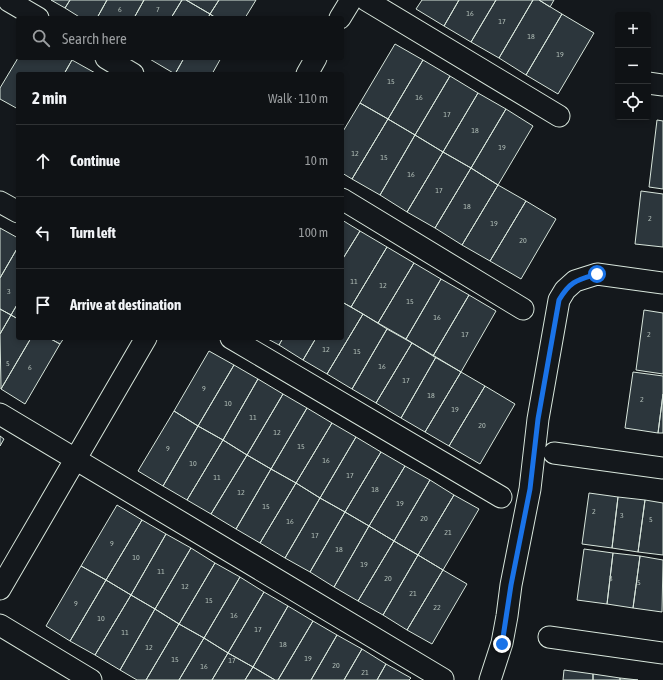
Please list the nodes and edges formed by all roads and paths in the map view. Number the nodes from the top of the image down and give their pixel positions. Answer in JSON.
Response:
{"nodes":[{"id":1,"x":351,"y":0,"type":"edge"},
{"id":2,"x":366,"y":0,"type":"edge"},
{"id":3,"x":9,"y":1,"type":"dead end"},
{"id":4,"x":35,"y":16,"type":"edge"},
{"id":5,"x":341,"y":16,"type":"edge"},
{"id":6,"x":109,"y":60,"type":"edge"},
{"id":7,"x":315,"y":60,"type":"edge"},
{"id":8,"x":130,"y":72,"type":"edge"},
{"id":9,"x":308,"y":72,"type":"edge"},
{"id":10,"x":651,"y":83,"type":"edge"},
{"id":11,"x":663,"y":85,"type":"edge"},
{"id":12,"x":559,"y":116,"type":"dead end"},
{"id":13,"x":344,"y":200,"type":"edge"},
{"id":14,"x":0,"y":202,"type":"edge"},
{"id":15,"x":16,"y":211,"type":"edge"},
{"id":16,"x":663,"y":283,"type":"edge"},
{"id":17,"x":523,"y":309,"type":"dead end"},
{"id":18,"x":145,"y":340,"type":"edge"},
{"id":19,"x":234,"y":340,"type":"edge"},
{"id":20,"x":0,"y":414,"type":"edge"},
{"id":21,"x":554,"y":453,"type":"dead end"},
{"id":22,"x":75,"y":459,"type":"junction"},
{"id":23,"x":663,"y":468,"type":"edge"},
{"id":24,"x":501,"y":497,"type":"dead end"},
{"id":25,"x":0,"y":589,"type":"edge"},
{"id":26,"x":0,"y":625,"type":"edge"},
{"id":27,"x":550,"y":637,"type":"dead end"},
{"id":28,"x":663,"y":653,"type":"edge"},
{"id":29,"x":443,"y":679,"type":"edge"},
{"id":30,"x":91,"y":680,"type":"edge"},
{"id":31,"x":490,"y":680,"type":"edge"}],
"edges":[{"from":1,"to":5,"type":"street"},
{"from":2,"to":12,"type":"street"},
{"from":3,"to":4,"type":"street"},
{"from":6,"to":8,"type":"street"},
{"from":7,"to":9,"type":"street"},
{"from":10,"to":11,"type":"street"},
{"from":13,"to":17,"type":"street"},
{"from":14,"to":15,"type":"street"},
{"from":16,"to":31,"type":"street"},
{"from":18,"to":22,"type":"street"},
{"from":19,"to":24,"type":"street"},
{"from":20,"to":22,"type":"street"},
{"from":21,"to":23,"type":"street"},
{"from":22,"to":25,"type":"street"},
{"from":22,"to":29,"type":"street"},
{"from":26,"to":30,"type":"street"},
{"from":27,"to":28,"type":"street"}]}
